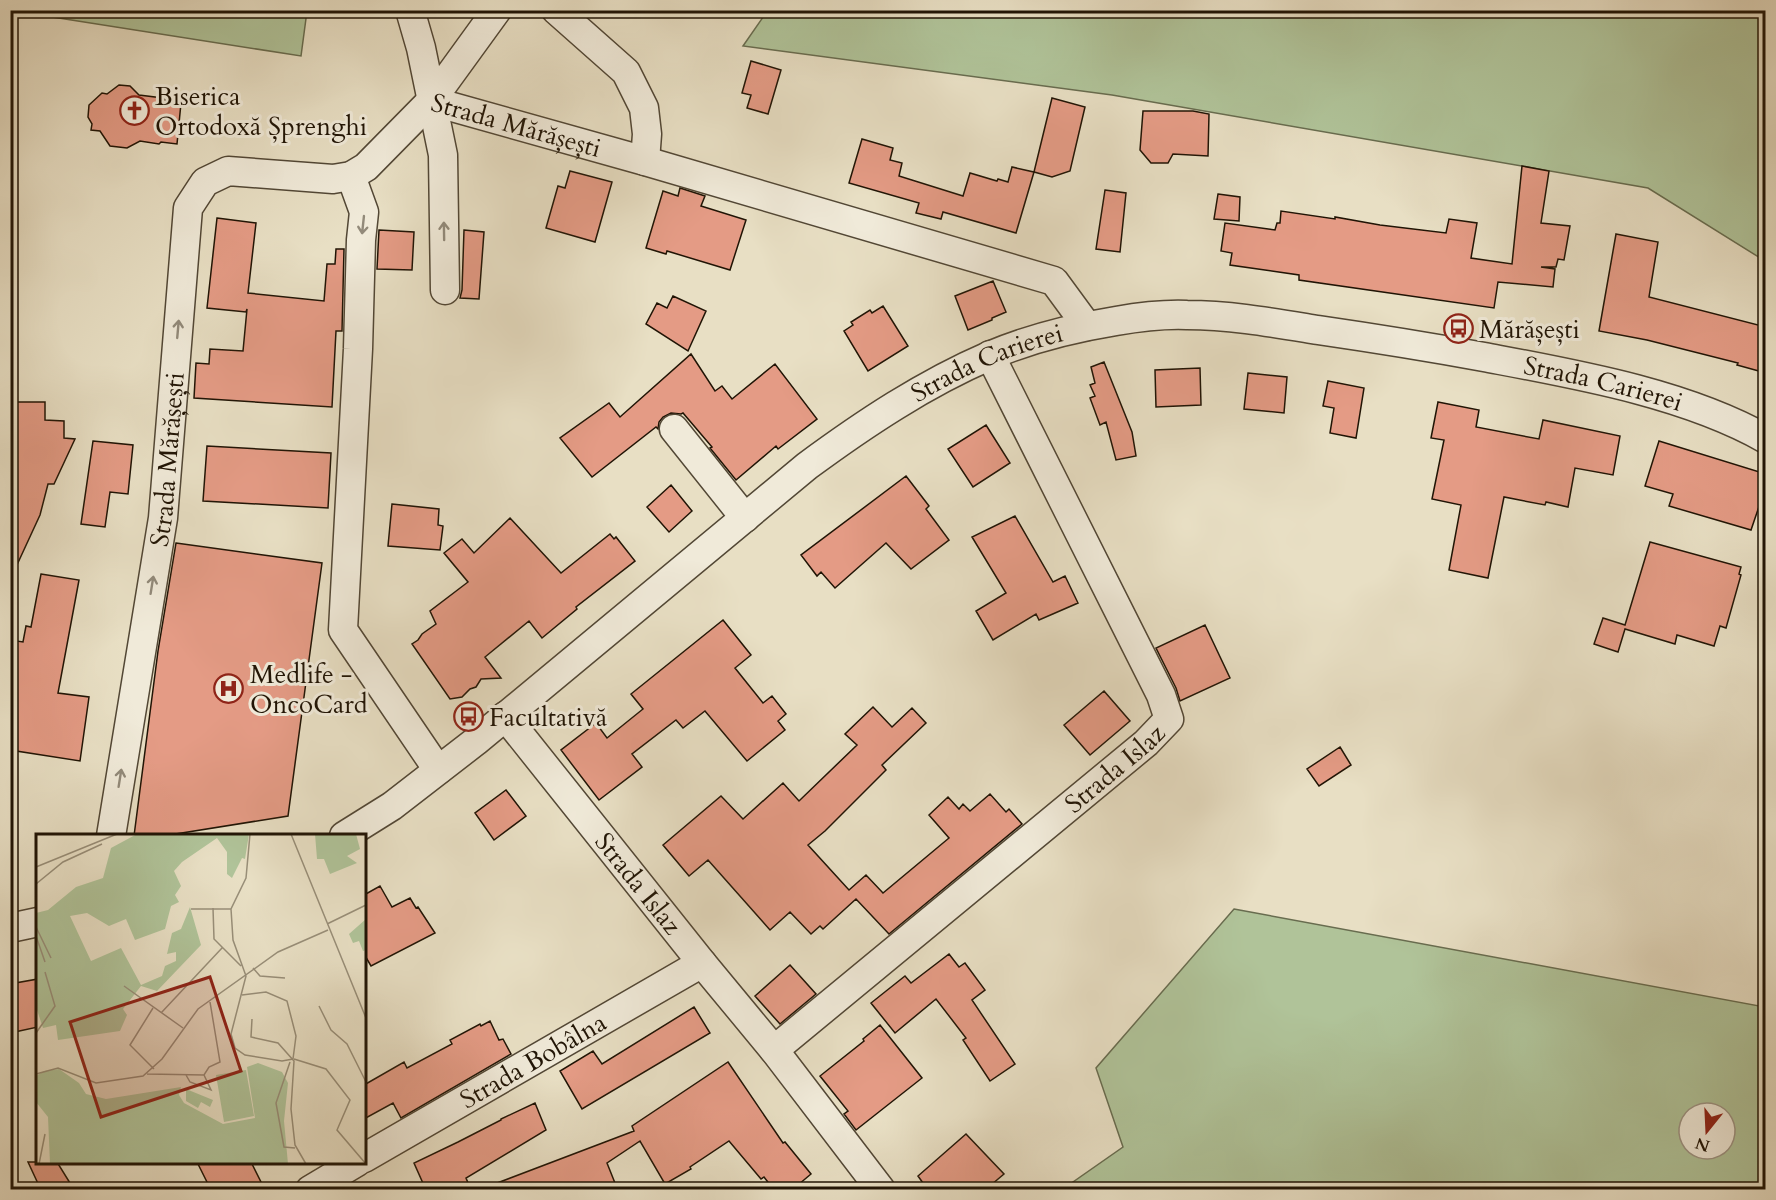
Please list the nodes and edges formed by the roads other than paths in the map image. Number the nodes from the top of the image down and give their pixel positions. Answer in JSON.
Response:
{"nodes":[{"id":1,"x":410,"y":10,"type":"edge"},
{"id":2,"x":497,"y":10,"type":"edge"},
{"id":3,"x":556,"y":10,"type":"edge"},
{"id":4,"x":431,"y":101,"type":"junction"},
{"id":5,"x":645,"y":161,"type":"junction"},
{"id":6,"x":351,"y":176,"type":"junction"},
{"id":7,"x":445,"y":290,"type":"dead end"},
{"id":8,"x":1087,"y":326,"type":"junction"},
{"id":9,"x":990,"y":356,"type":"junction"},
{"id":10,"x":674,"y":429,"type":"dead end"},
{"id":11,"x":1766,"y":439,"type":"edge"},
{"id":12,"x":745,"y":518,"type":"junction"},
{"id":13,"x":505,"y":716,"type":"junction"},
{"id":14,"x":438,"y":770,"type":"junction"},
{"id":15,"x":111,"y":834,"type":"edge"},
{"id":16,"x":347,"y":834,"type":"edge"},
{"id":17,"x":36,"y":922,"type":"edge"},
{"id":18,"x":10,"y":928,"type":"edge"},
{"id":19,"x":702,"y":963,"type":"junction"},
{"id":20,"x":774,"y":1050,"type":"junction"},
{"id":21,"x":366,"y":1157,"type":"edge"},
{"id":22,"x":354,"y":1164,"type":"edge"},
{"id":23,"x":310,"y":1190,"type":"edge"},
{"id":24,"x":881,"y":1190,"type":"edge"}],
"edges":[{"from":1,"to":4,"type":"street"},
{"from":2,"to":4,"type":"street"},
{"from":3,"to":5,"type":"street"},
{"from":4,"to":5,"type":"street","name":"Strada Mărășești"},
{"from":4,"to":6,"type":"street","name":"Strada Mărășești"},
{"from":7,"to":4,"type":"street","one_way":true},
{"from":5,"to":8,"type":"street","name":"Strada Mărășești"},
{"from":6,"to":14,"type":"street","one_way":true},
{"from":15,"to":6,"type":"street","name":"Strada Mărășești","one_way":true},
{"from":8,"to":9,"type":"street","name":"Strada Carierei"},
{"from":8,"to":11,"type":"street","name":"Strada Carierei"},
{"from":9,"to":12,"type":"street","name":"Strada Carierei"},
{"from":9,"to":20,"type":"street","name":"Strada Islaz"},
{"from":10,"to":12,"type":"street"},
{"from":12,"to":13,"type":"street","name":"Strada Carierei"},
{"from":13,"to":14,"type":"street","name":"Strada Carierei"},
{"from":13,"to":19,"type":"street","name":"Strada Islaz"},
{"from":14,"to":16,"type":"street","name":"Strada Carierei"},
{"from":17,"to":18,"type":"street"},
{"from":19,"to":20,"type":"street","name":"Strada Islaz"},
{"from":19,"to":21,"type":"street","name":"Strada Bobâlna"},
{"from":20,"to":24,"type":"street","name":"Strada Islaz"},
{"from":22,"to":23,"type":"street"}]}
